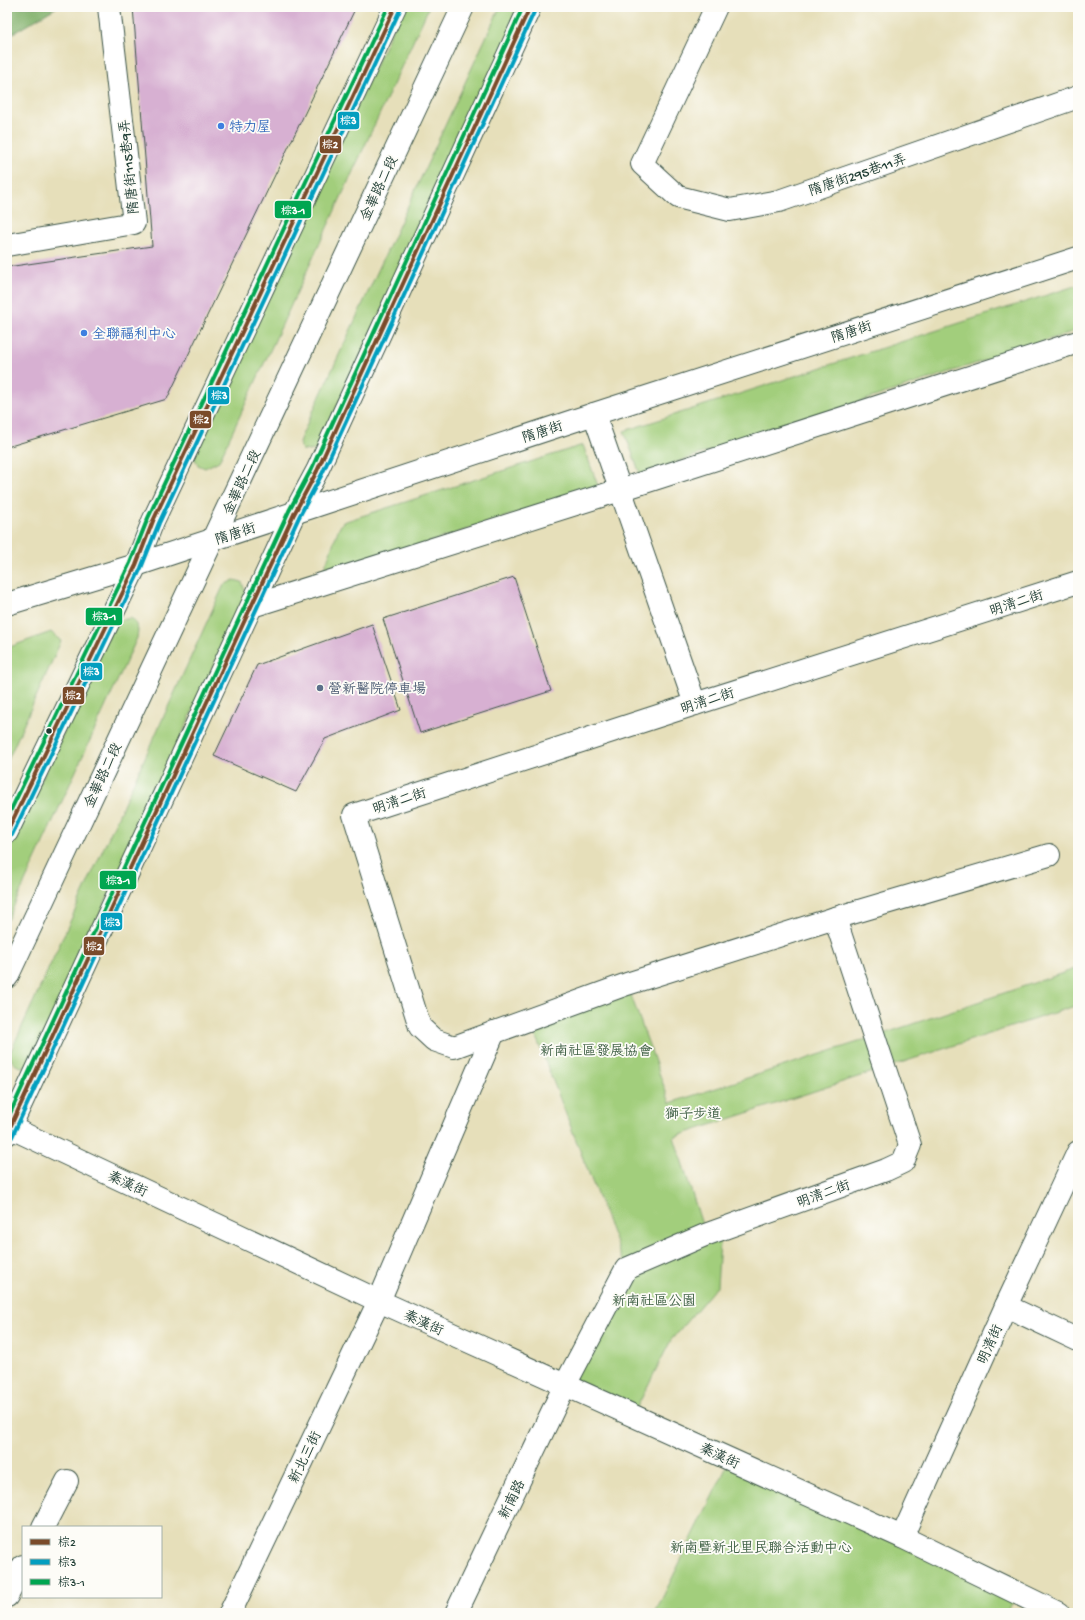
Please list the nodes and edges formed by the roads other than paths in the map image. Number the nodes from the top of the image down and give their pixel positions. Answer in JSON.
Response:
{"nodes":[{"id":1,"x":109,"y":7,"type":"edge"},
{"id":2,"x":395,"y":7,"type":"edge"},
{"id":3,"x":463,"y":7,"type":"edge"},
{"id":4,"x":530,"y":7,"type":"edge"},
{"id":5,"x":716,"y":7,"type":"edge"},
{"id":6,"x":1078,"y":98,"type":"edge"},
{"id":7,"x":7,"y":245,"type":"edge"},
{"id":8,"x":1078,"y":258,"type":"edge"},
{"id":9,"x":1078,"y":342,"type":"edge"},
{"id":10,"x":594,"y":414,"type":"junction"},
{"id":11,"x":620,"y":490,"type":"junction"},
{"id":12,"x":294,"y":514,"type":"junction"},
{"id":13,"x":213,"y":540,"type":"junction"},
{"id":14,"x":136,"y":565,"type":"junction"},
{"id":15,"x":1078,"y":582,"type":"edge"},
{"id":16,"x":7,"y":604,"type":"edge"},
{"id":17,"x":252,"y":606,"type":"junction"},
{"id":18,"x":695,"y":704,"type":"junction"},
{"id":19,"x":7,"y":832,"type":"edge"},
{"id":20,"x":1049,"y":855,"type":"dead end"},
{"id":21,"x":835,"y":918,"type":"junction"},
{"id":22,"x":7,"y":978,"type":"edge"},
{"id":23,"x":494,"y":1032,"type":"junction"},
{"id":24,"x":8,"y":1129,"type":"edge"},
{"id":25,"x":1078,"y":1152,"type":"edge"},
{"id":26,"x":378,"y":1301,"type":"junction"},
{"id":27,"x":1006,"y":1306,"type":"junction"},
{"id":28,"x":1078,"y":1340,"type":"edge"},
{"id":29,"x":566,"y":1385,"type":"junction"},
{"id":30,"x":67,"y":1481,"type":"dead end"},
{"id":31,"x":44,"y":1526,"type":"edge"},
{"id":32,"x":902,"y":1537,"type":"junction"},
{"id":33,"x":22,"y":1568,"type":"edge"},
{"id":34,"x":7,"y":1596,"type":"edge"},
{"id":35,"x":230,"y":1613,"type":"edge"},
{"id":36,"x":456,"y":1613,"type":"edge"},
{"id":37,"x":1058,"y":1613,"type":"edge"}],
"edges":[{"from":1,"to":7,"type":"street","name":"隋唐街115巷9弄"},
{"from":2,"to":14,"type":"street"},
{"from":3,"to":13,"type":"street","name":"金華路二段"},
{"from":4,"to":12,"type":"street"},
{"from":5,"to":6,"type":"street","name":"隋唐街295巷11弄"},
{"from":8,"to":10,"type":"street","name":"隋唐街"},
{"from":9,"to":11,"type":"street"},
{"from":10,"to":11,"type":"street"},
{"from":10,"to":12,"type":"street","name":"隋唐街"},
{"from":11,"to":17,"type":"street"},
{"from":11,"to":18,"type":"street"},
{"from":12,"to":13,"type":"street","name":"隋唐街"},
{"from":12,"to":17,"type":"street"},
{"from":13,"to":14,"type":"street","name":"隋唐街"},
{"from":13,"to":22,"type":"street","name":"金華路二段"},
{"from":14,"to":16,"type":"street","name":"隋唐街"},
{"from":14,"to":19,"type":"street"},
{"from":15,"to":18,"type":"street","name":"明清二街"},
{"from":17,"to":24,"type":"street"},
{"from":18,"to":23,"type":"street","name":"明清二街"},
{"from":20,"to":21,"type":"street","name":"明清二街"},
{"from":21,"to":23,"type":"street","name":"明清二街"},
{"from":21,"to":29,"type":"street","name":"明清二街"},
{"from":23,"to":26,"type":"street"},
{"from":24,"to":26,"type":"street","name":"秦漢街"},
{"from":25,"to":27,"type":"street","name":"明清街"},
{"from":26,"to":29,"type":"street","name":"秦漢街"},
{"from":26,"to":35,"type":"street","name":"新北三街"},
{"from":27,"to":28,"type":"street"},
{"from":27,"to":32,"type":"street","name":"明清街"},
{"from":29,"to":32,"type":"street","name":"秦漢街"},
{"from":29,"to":36,"type":"street","name":"新南路"},
{"from":30,"to":31,"type":"street"},
{"from":32,"to":37,"type":"street","name":"秦漢街"},
{"from":33,"to":34,"type":"street"}]}
